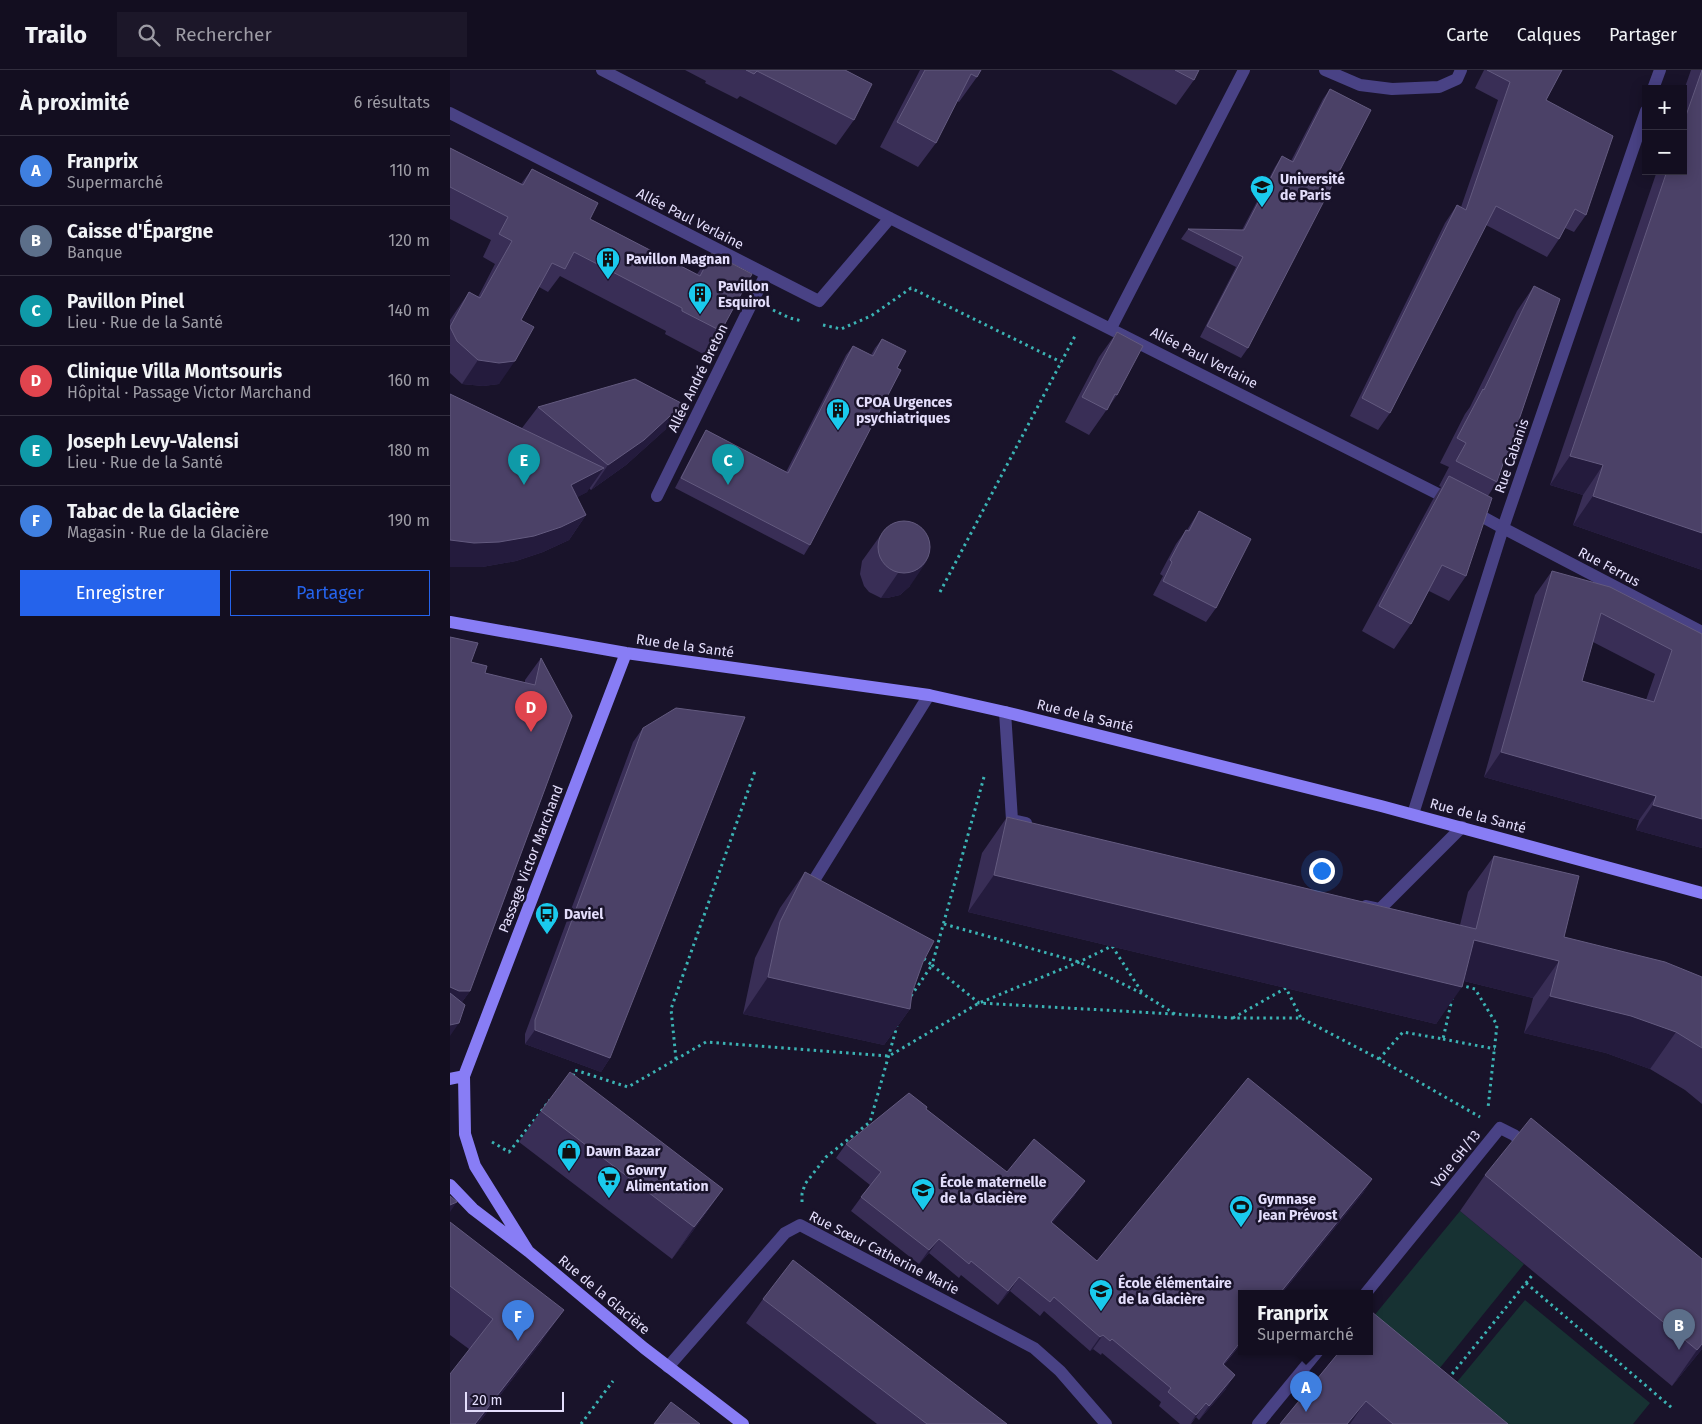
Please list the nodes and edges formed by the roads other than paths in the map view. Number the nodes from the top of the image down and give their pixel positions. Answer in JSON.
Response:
{"nodes":[{"id":1,"x":602,"y":70,"type":"edge"},
{"id":2,"x":1244,"y":70,"type":"edge"},
{"id":3,"x":1325,"y":70,"type":"edge"},
{"id":4,"x":1660,"y":70,"type":"edge"},
{"id":5,"x":1458,"y":73,"type":"edge"},
{"id":6,"x":620,"y":74,"type":"edge"},
{"id":7,"x":1654,"y":85,"type":"edge"},
{"id":8,"x":450,"y":113,"type":"edge"},
{"id":9,"x":1642,"y":123,"type":"edge"},
{"id":10,"x":890,"y":218,"type":"junction"},
{"id":11,"x":766,"y":274,"type":"junction"},
{"id":12,"x":1111,"y":328,"type":"junction"},
{"id":13,"x":657,"y":496,"type":"dead end"},
{"id":14,"x":1503,"y":528,"type":"junction"},
{"id":15,"x":450,"y":622,"type":"edge"},
{"id":16,"x":1702,"y":632,"type":"edge"},
{"id":17,"x":626,"y":653,"type":"junction"},
{"id":18,"x":929,"y":695,"type":"junction"},
{"id":19,"x":1005,"y":712,"type":"junction"},
{"id":20,"x":1413,"y":814,"type":"junction"},
{"id":21,"x":1041,"y":827,"type":"edge"},
{"id":22,"x":1462,"y":827,"type":"junction"},
{"id":23,"x":1702,"y":892,"type":"edge"},
{"id":24,"x":816,"y":896,"type":"edge"},
{"id":25,"x":1353,"y":902,"type":"edge"},
{"id":26,"x":464,"y":1076,"type":"junction"},
{"id":27,"x":450,"y":1079,"type":"edge"},
{"id":28,"x":1536,"y":1153,"type":"edge"},
{"id":29,"x":450,"y":1185,"type":"edge"},
{"id":30,"x":528,"y":1251,"type":"junction"},
{"id":31,"x":1368,"y":1290,"type":"edge"},
{"id":32,"x":1315,"y":1355,"type":"edge"},
{"id":33,"x":668,"y":1367,"type":"junction"},
{"id":34,"x":744,"y":1424,"type":"edge"},
{"id":35,"x":1106,"y":1424,"type":"edge"},
{"id":36,"x":1258,"y":1424,"type":"edge"}],
"edges":[{"from":1,"to":6,"type":"street","name":"Allée Paul Verlaine"},
{"from":2,"to":12,"type":"street"},
{"from":3,"to":5,"type":"street"},
{"from":4,"to":7,"type":"street"},
{"from":6,"to":10,"type":"street","name":"Allée Paul Verlaine"},
{"from":8,"to":11,"type":"street","name":"Allée Paul Verlaine"},
{"from":9,"to":14,"type":"street","name":"Rue Cabanis"},
{"from":10,"to":11,"type":"street","name":"Allée Paul Verlaine"},
{"from":10,"to":12,"type":"street","name":"Allée Paul Verlaine"},
{"from":11,"to":13,"type":"street","name":"Allée André Breton"},
{"from":12,"to":14,"type":"street","name":"Allée Paul Verlaine"},
{"from":14,"to":16,"type":"street","name":"Rue Ferrus"},
{"from":14,"to":20,"type":"street","name":"Rue Cabanis"},
{"from":15,"to":17,"type":"street","name":"Rue de la Santé"},
{"from":17,"to":18,"type":"street","name":"Rue de la Santé"},
{"from":17,"to":26,"type":"street","name":"Passage Victor Marchand"},
{"from":18,"to":19,"type":"street","name":"Rue de la Santé"},
{"from":18,"to":24,"type":"street"},
{"from":19,"to":20,"type":"street","name":"Rue de la Santé"},
{"from":19,"to":21,"type":"street"},
{"from":20,"to":22,"type":"street","name":"Rue de la Santé"},
{"from":22,"to":23,"type":"street","name":"Rue de la Santé"},
{"from":22,"to":25,"type":"street"},
{"from":26,"to":27,"type":"street"},
{"from":26,"to":30,"type":"street","name":"Passage Victor Marchand"},
{"from":28,"to":31,"type":"street","name":"Voie GH/13"},
{"from":29,"to":30,"type":"street","name":"Rue de la Glacière"},
{"from":30,"to":33,"type":"street","name":"Rue de la Glacière"},
{"from":32,"to":36,"type":"street"},
{"from":33,"to":34,"type":"street","name":"Rue de la Glacière"},
{"from":33,"to":35,"type":"street","name":"Rue Sœur Catherine Marie"}]}
